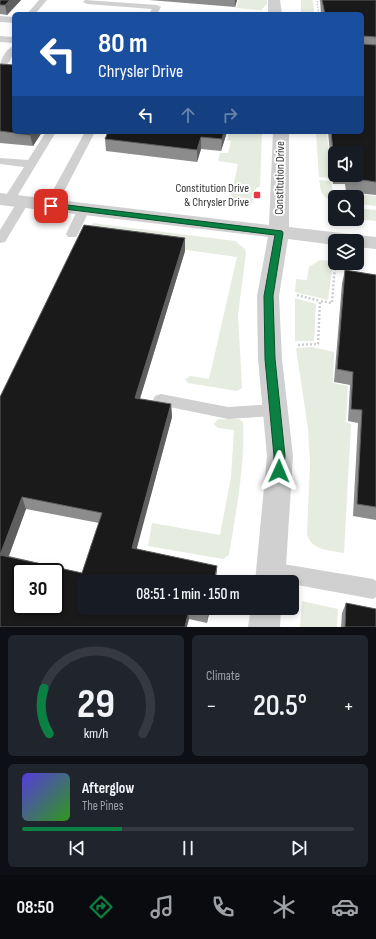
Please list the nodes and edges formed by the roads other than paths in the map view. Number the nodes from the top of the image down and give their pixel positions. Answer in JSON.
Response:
{"nodes":[{"id":1,"x":42,"y":0,"type":"edge"},
{"id":2,"x":274,"y":0,"type":"edge"},
{"id":3,"x":87,"y":2,"type":"dead end"},
{"id":4,"x":33,"y":12,"type":"edge"},
{"id":5,"x":154,"y":12,"type":"edge"},
{"id":6,"x":276,"y":12,"type":"edge"},
{"id":7,"x":0,"y":19,"type":"edge"},
{"id":8,"x":12,"y":20,"type":"edge"},
{"id":9,"x":0,"y":39,"type":"edge"},
{"id":10,"x":12,"y":40,"type":"edge"},
{"id":11,"x":12,"y":51,"type":"edge"},
{"id":12,"x":2,"y":61,"type":"edge"},
{"id":13,"x":50,"y":134,"type":"edge"},
{"id":14,"x":89,"y":134,"type":"edge"},
{"id":15,"x":280,"y":134,"type":"edge"},
{"id":16,"x":0,"y":161,"type":"edge"},
{"id":17,"x":32,"y":164,"type":"junction"},
{"id":18,"x":10,"y":201,"type":"edge"},
{"id":19,"x":51,"y":206,"type":"junction"},
{"id":20,"x":84,"y":209,"type":"junction"},
{"id":21,"x":279,"y":233,"type":"junction"},
{"id":22,"x":72,"y":234,"type":"dead end"},
{"id":23,"x":328,"y":238,"type":"edge"},
{"id":24,"x":1,"y":239,"type":"dead end"},
{"id":25,"x":364,"y":242,"type":"edge"},
{"id":26,"x":376,"y":243,"type":"edge"},
{"id":27,"x":161,"y":400,"type":"dead end"},
{"id":28,"x":275,"y":410,"type":"junction"},
{"id":29,"x":270,"y":575,"type":"edge"},
{"id":30,"x":299,"y":580,"type":"edge"},
{"id":31,"x":373,"y":589,"type":"dead end"},
{"id":32,"x":265,"y":615,"type":"edge"},
{"id":33,"x":264,"y":627,"type":"edge"}],
"edges":[{"from":1,"to":4,"type":"lane"},
{"from":2,"to":6,"type":"street"},
{"from":3,"to":5,"type":"lane"},
{"from":7,"to":8,"type":"lane"},
{"from":9,"to":10,"type":"lane"},
{"from":11,"to":12,"type":"lane"},
{"from":13,"to":17,"type":"lane"},
{"from":14,"to":19,"type":"lane"},
{"from":15,"to":21,"type":"street","name":"Constitution Drive"},
{"from":16,"to":17,"type":"lane"},
{"from":17,"to":18,"type":"lane"},
{"from":18,"to":19,"type":"street"},
{"from":18,"to":24,"type":"lane"},
{"from":19,"to":20,"type":"street"},
{"from":20,"to":21,"type":"street"},
{"from":20,"to":22,"type":"lane"},
{"from":21,"to":23,"type":"street"},
{"from":21,"to":28,"type":"street","name":"Constitution Drive"},
{"from":25,"to":26,"type":"street"},
{"from":27,"to":28,"type":"lane"},
{"from":28,"to":29,"type":"street","name":"Constitution Drive"},
{"from":30,"to":31,"type":"lane"},
{"from":32,"to":33,"type":"street"}]}
